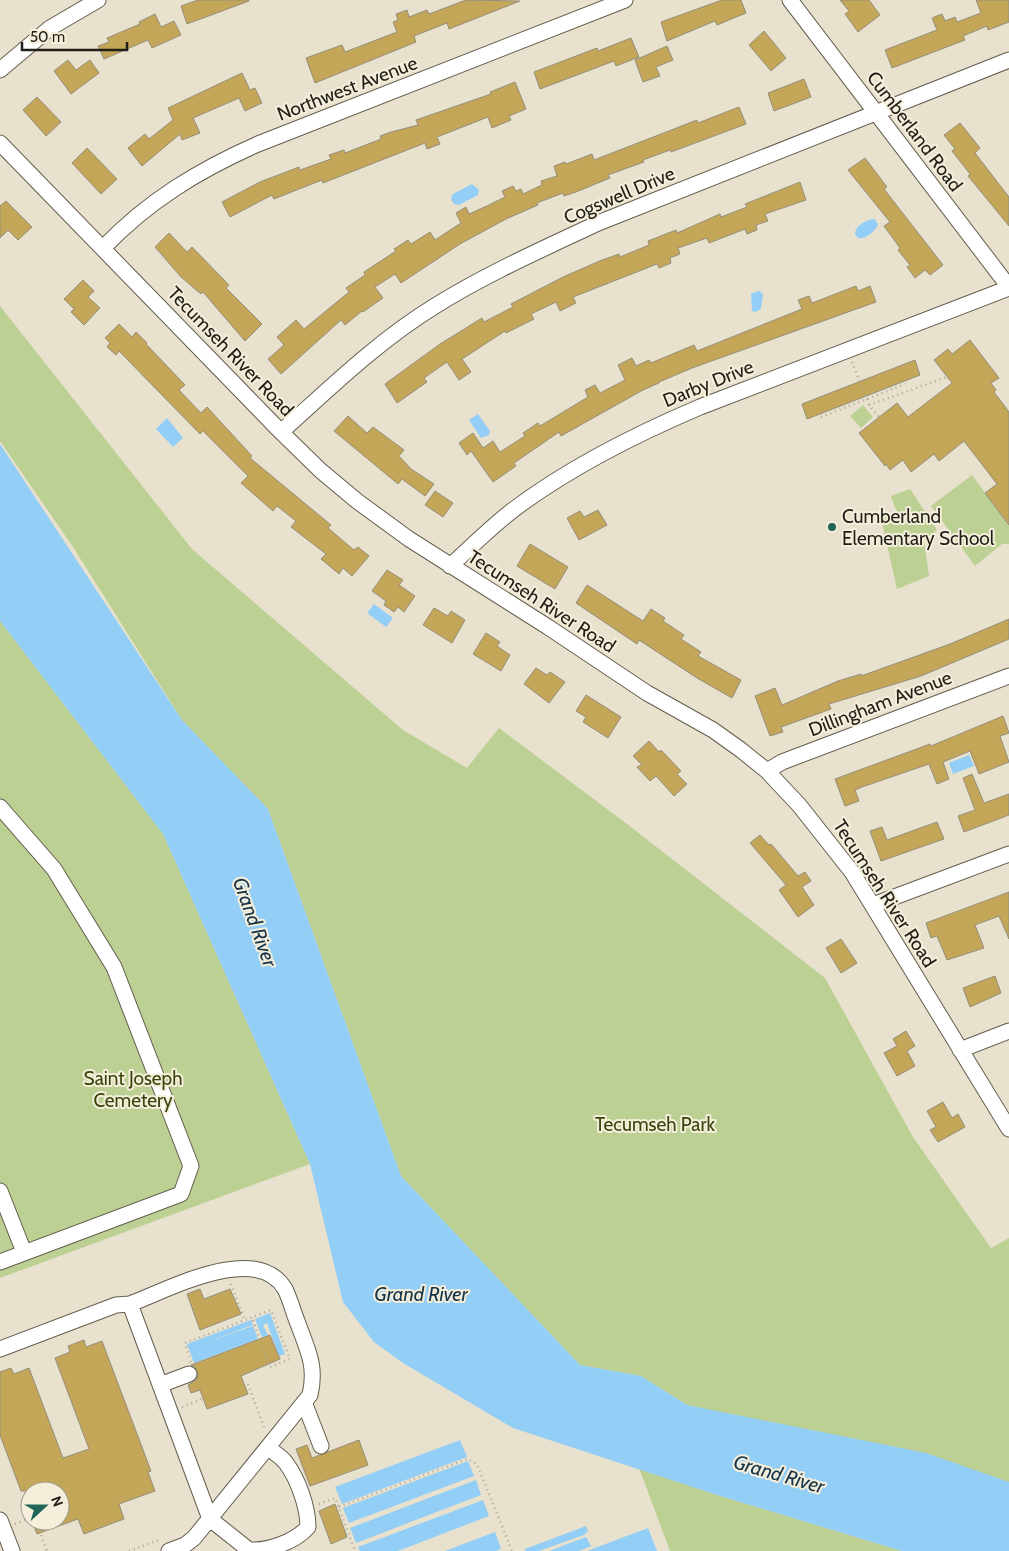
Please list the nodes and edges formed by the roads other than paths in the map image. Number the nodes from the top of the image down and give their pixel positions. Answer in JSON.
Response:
{"nodes":[{"id":1,"x":98,"y":0,"type":"edge"},
{"id":2,"x":625,"y":0,"type":"edge"},
{"id":3,"x":790,"y":0,"type":"edge"},
{"id":4,"x":1009,"y":60,"type":"edge"},
{"id":5,"x":0,"y":70,"type":"edge"},
{"id":6,"x":876,"y":113,"type":"junction"},
{"id":7,"x":0,"y":143,"type":"edge"},
{"id":8,"x":103,"y":248,"type":"junction"},
{"id":9,"x":1009,"y":288,"type":"edge"},
{"id":10,"x":281,"y":432,"type":"junction"},
{"id":11,"x":450,"y":566,"type":"junction"},
{"id":12,"x":1009,"y":676,"type":"edge"},
{"id":13,"x":767,"y":771,"type":"junction"},
{"id":14,"x":0,"y":806,"type":"edge"},
{"id":15,"x":1009,"y":854,"type":"edge"},
{"id":16,"x":873,"y":905,"type":"junction"},
{"id":17,"x":1009,"y":1031,"type":"edge"},
{"id":18,"x":960,"y":1050,"type":"junction"},
{"id":19,"x":1009,"y":1129,"type":"edge"},
{"id":20,"x":0,"y":1191,"type":"edge"},
{"id":21,"x":24,"y":1252,"type":"junction"},
{"id":22,"x":0,"y":1262,"type":"edge"},
{"id":23,"x":130,"y":1304,"type":"junction"},
{"id":24,"x":0,"y":1349,"type":"edge"},
{"id":25,"x":189,"y":1374,"type":"road end"},
{"id":26,"x":160,"y":1385,"type":"junction"},
{"id":27,"x":304,"y":1402,"type":"junction"},
{"id":28,"x":270,"y":1446,"type":"junction"},
{"id":29,"x":321,"y":1446,"type":"dead end"},
{"id":30,"x":210,"y":1519,"type":"junction"},
{"id":31,"x":0,"y":1520,"type":"edge"},
{"id":32,"x":12,"y":1551,"type":"edge"},
{"id":33,"x":169,"y":1551,"type":"edge"},
{"id":34,"x":260,"y":1551,"type":"edge"}],
"edges":[{"from":1,"to":5,"type":"street"},
{"from":2,"to":8,"type":"street","name":"Northwest Avenue"},
{"from":3,"to":6,"type":"street","name":"Cumberland Road"},
{"from":4,"to":6,"type":"street","name":"Cogswell Drive"},
{"from":6,"to":9,"type":"street","name":"Cumberland Road"},
{"from":6,"to":10,"type":"street","name":"Cogswell Drive"},
{"from":7,"to":8,"type":"street","name":"Tecumseh River Road"},
{"from":8,"to":10,"type":"street","name":"Tecumseh River Road"},
{"from":9,"to":11,"type":"street","name":"Darby Drive"},
{"from":10,"to":11,"type":"street","name":"Tecumseh River Road"},
{"from":11,"to":13,"type":"street","name":"Tecumseh River Road"},
{"from":12,"to":13,"type":"street","name":"Dillingham Avenue"},
{"from":13,"to":16,"type":"street","name":"Tecumseh River Road"},
{"from":14,"to":21,"type":"street"},
{"from":15,"to":16,"type":"street"},
{"from":16,"to":18,"type":"street","name":"Tecumseh River Road"},
{"from":17,"to":18,"type":"street"},
{"from":18,"to":19,"type":"street","name":"Tecumseh River Road"},
{"from":20,"to":21,"type":"street"},
{"from":21,"to":22,"type":"street"},
{"from":23,"to":24,"type":"street"},
{"from":23,"to":26,"type":"street"},
{"from":23,"to":27,"type":"street"},
{"from":25,"to":26,"type":"street"},
{"from":26,"to":30,"type":"street"},
{"from":27,"to":28,"type":"street"},
{"from":27,"to":29,"type":"street"},
{"from":28,"to":30,"type":"street"},
{"from":28,"to":34,"type":"street"},
{"from":30,"to":33,"type":"street"},
{"from":30,"to":34,"type":"street"},
{"from":31,"to":32,"type":"street"}]}
